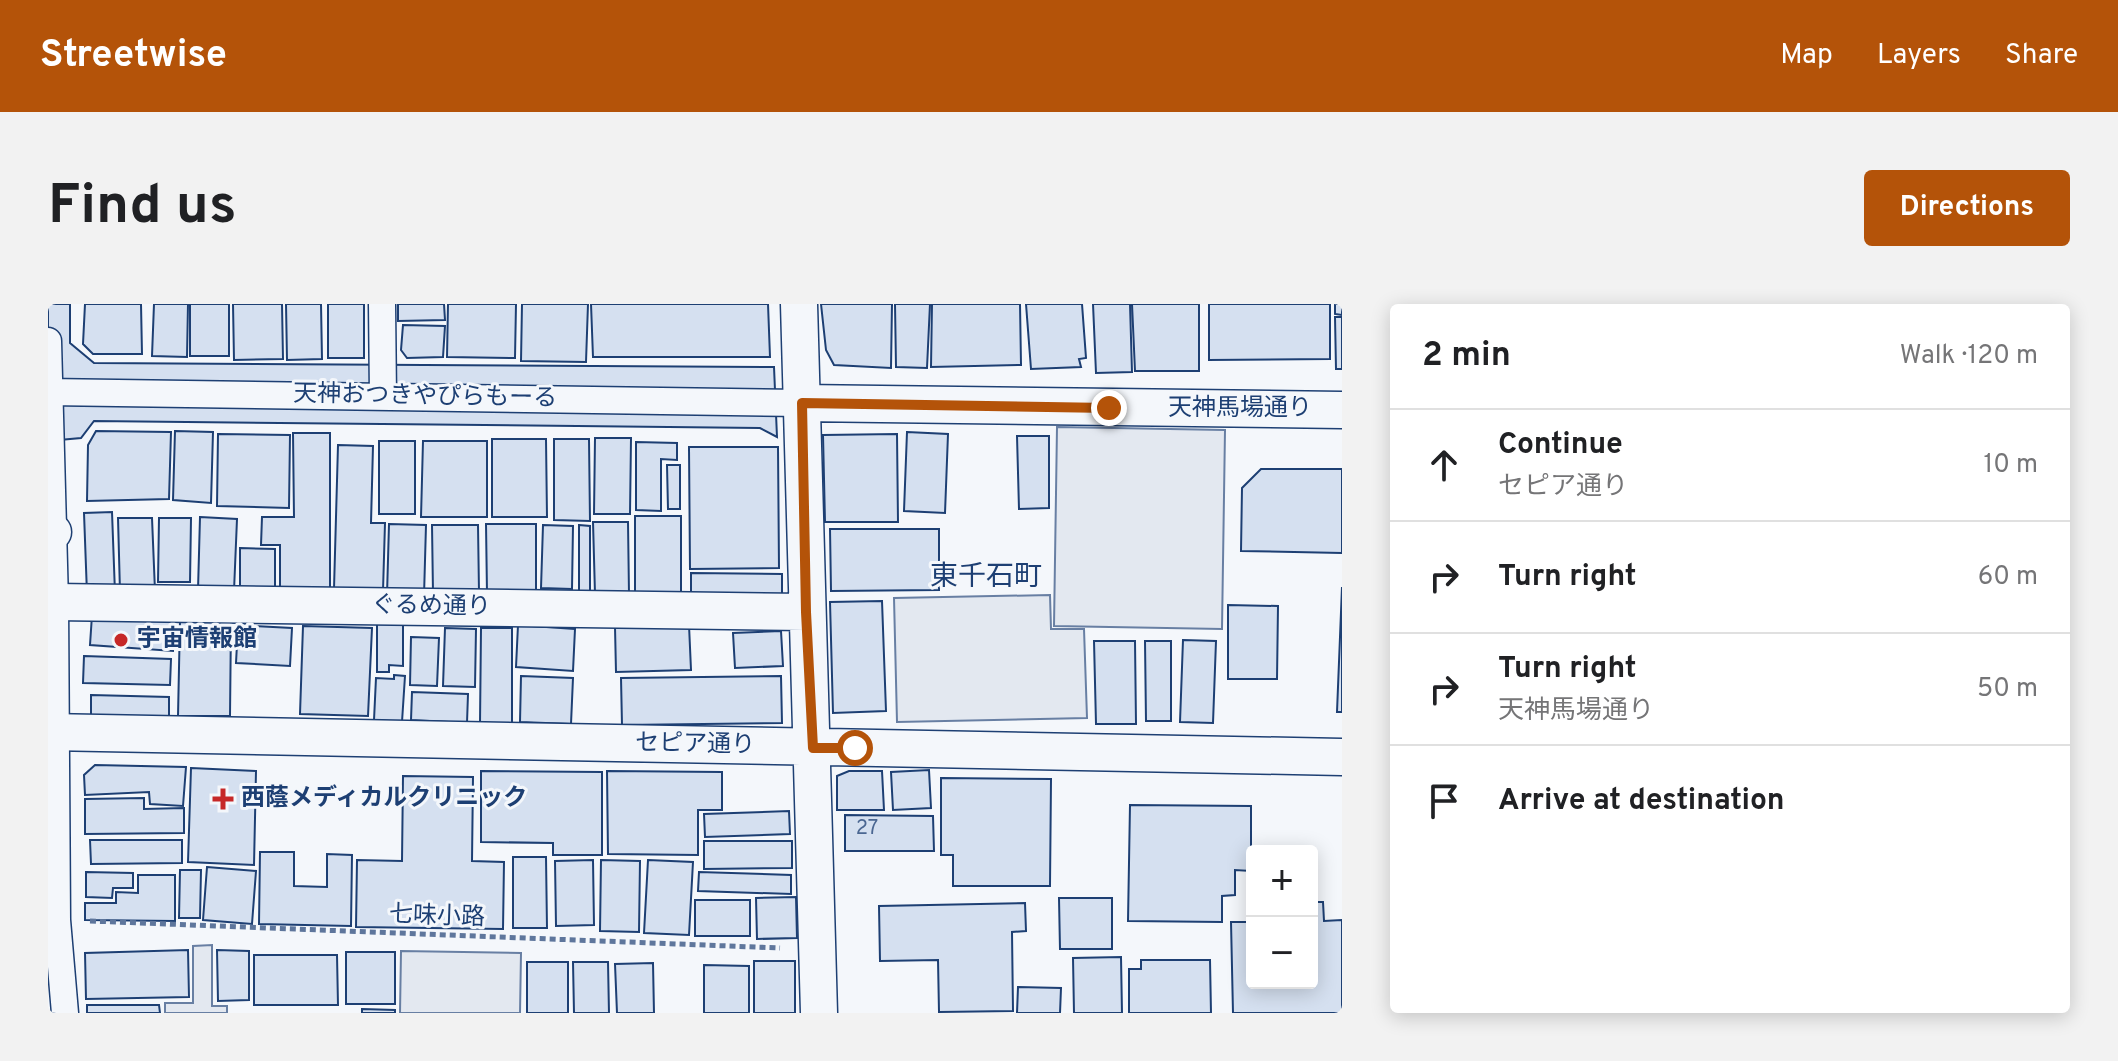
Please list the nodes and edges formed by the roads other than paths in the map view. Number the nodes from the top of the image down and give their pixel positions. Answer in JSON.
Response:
{"nodes":[{"id":1,"x":382,"y":304,"type":"edge"},
{"id":2,"x":799,"y":304,"type":"edge"},
{"id":3,"x":48,"y":341,"type":"edge"},
{"id":4,"x":48,"y":392,"type":"edge"},
{"id":5,"x":383,"y":397,"type":"junction"},
{"id":6,"x":802,"y":403,"type":"junction"},
{"id":7,"x":1342,"y":410,"type":"edge"},
{"id":8,"x":51,"y":532,"type":"edge"},
{"id":9,"x":55,"y":602,"type":"junction"},
{"id":10,"x":806,"y":612,"type":"junction"},
{"id":11,"x":52,"y":732,"type":"edge"},
{"id":12,"x":813,"y":748,"type":"junction"},
{"id":13,"x":1342,"y":757,"type":"edge"},
{"id":14,"x":65,"y":1013,"type":"edge"},
{"id":15,"x":819,"y":1013,"type":"edge"}],
"edges":[{"from":1,"to":5,"type":"street"},
{"from":2,"to":6,"type":"street"},
{"from":3,"to":4,"type":"street"},
{"from":4,"to":5,"type":"street","name":"天神おつきやぴらもーる"},
{"from":4,"to":8,"type":"street"},
{"from":5,"to":6,"type":"street","name":"天神おつきやぴらもーる"},
{"from":6,"to":7,"type":"street","name":"天神馬場通り"},
{"from":6,"to":10,"type":"street"},
{"from":8,"to":9,"type":"street"},
{"from":9,"to":10,"type":"street","name":"ぐるめ通り"},
{"from":9,"to":11,"type":"street"},
{"from":10,"to":12,"type":"street"},
{"from":11,"to":12,"type":"street","name":"セピア通り"},
{"from":11,"to":14,"type":"street"},
{"from":12,"to":13,"type":"street","name":"セピア通り"},
{"from":12,"to":15,"type":"street"}]}
